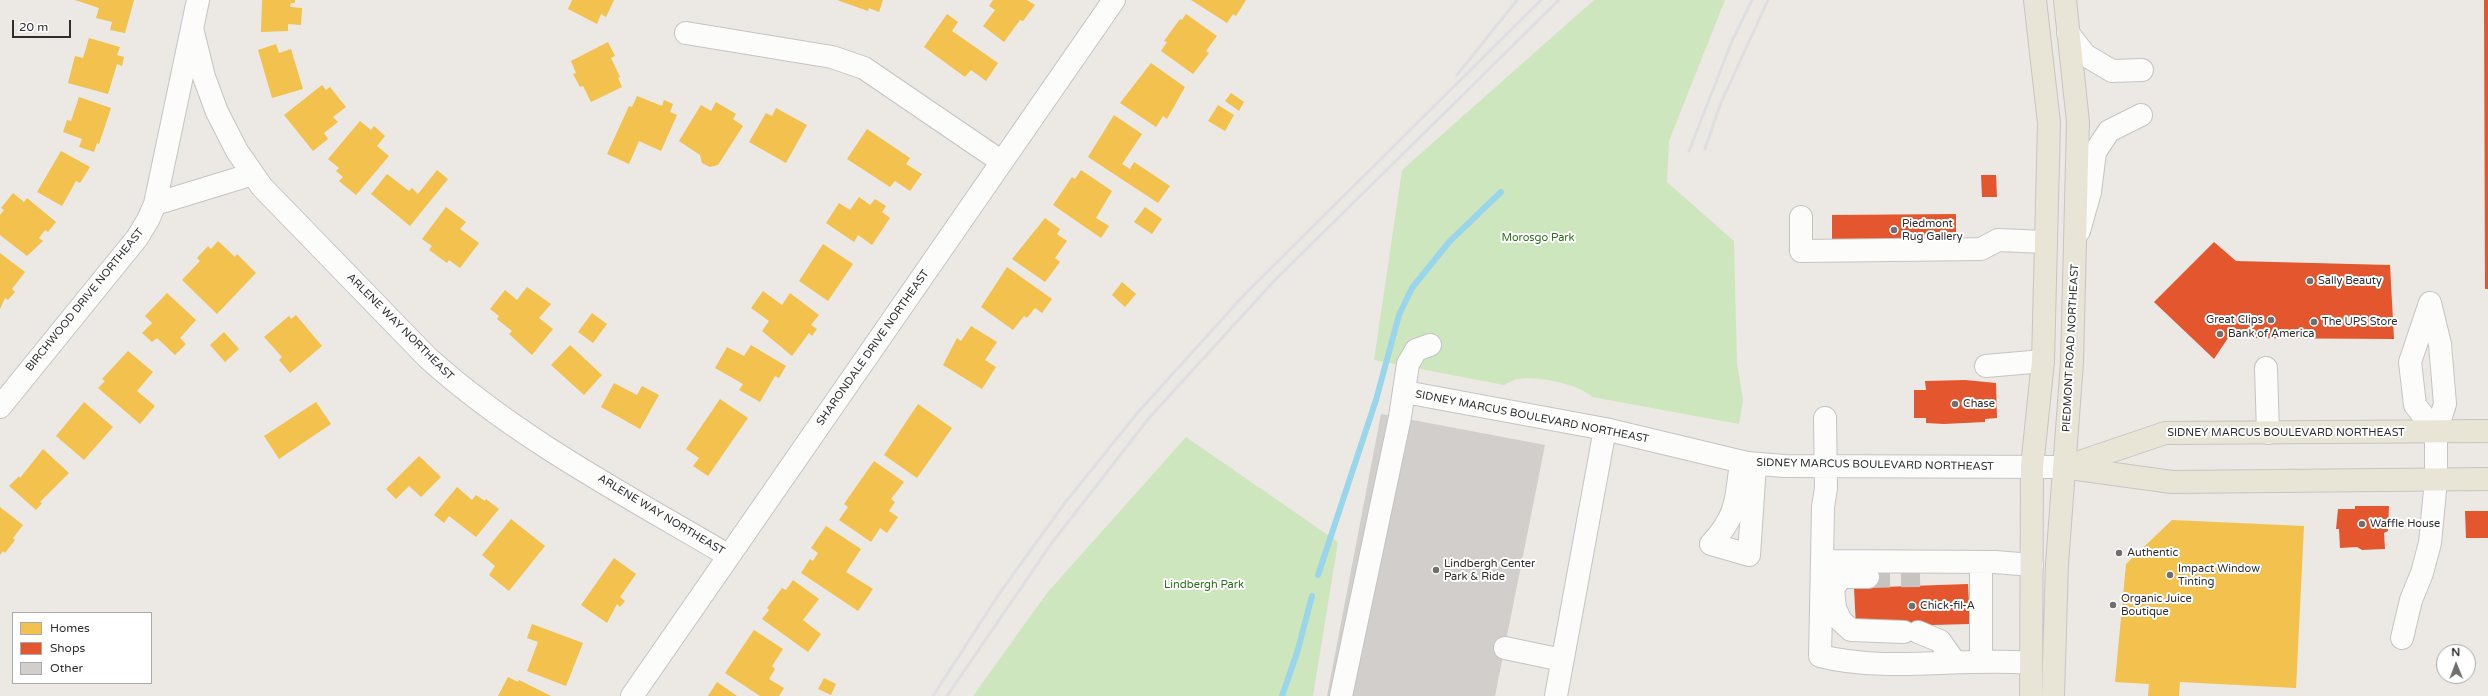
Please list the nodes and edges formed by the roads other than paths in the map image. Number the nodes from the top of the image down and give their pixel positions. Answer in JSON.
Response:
{"nodes":[{"id":1,"x":198,"y":0,"type":"edge"},
{"id":2,"x":1114,"y":0,"type":"edge"},
{"id":3,"x":2035,"y":0,"type":"edge"},
{"id":4,"x":2065,"y":0,"type":"edge"},
{"id":5,"x":192,"y":28,"type":"junction"},
{"id":6,"x":686,"y":33,"type":"dead end"},
{"id":7,"x":2068,"y":33,"type":"junction"},
{"id":8,"x":2142,"y":70,"type":"dead end"},
{"id":9,"x":2141,"y":115,"type":"dead end"},
{"id":10,"x":1002,"y":162,"type":"junction"},
{"id":11,"x":253,"y":174,"type":"junction"},
{"id":12,"x":155,"y":204,"type":"junction"},
{"id":13,"x":1801,"y":217,"type":"dead end"},
{"id":14,"x":2046,"y":242,"type":"junction"},
{"id":15,"x":2076,"y":242,"type":"junction"},
{"id":16,"x":1430,"y":345,"type":"dead end"},
{"id":17,"x":2042,"y":361,"type":"junction"},
{"id":18,"x":1986,"y":366,"type":"dead end"},
{"id":19,"x":2266,"y":368,"type":"dead end"},
{"id":20,"x":1405,"y":392,"type":"junction"},
{"id":21,"x":0,"y":407,"type":"edge"},
{"id":22,"x":1825,"y":418,"type":"dead end"},
{"id":23,"x":1605,"y":429,"type":"junction"},
{"id":24,"x":2488,"y":431,"type":"edge"},
{"id":25,"x":2436,"y":432,"type":"junction"},
{"id":26,"x":2268,"y":433,"type":"junction"},
{"id":27,"x":1748,"y":463,"type":"junction"},
{"id":28,"x":1824,"y":466,"type":"junction"},
{"id":29,"x":2032,"y":467,"type":"junction"},
{"id":30,"x":2065,"y":467,"type":"junction"},
{"id":31,"x":2488,"y":479,"type":"edge"},
{"id":32,"x":2436,"y":480,"type":"junction"},
{"id":33,"x":729,"y":556,"type":"junction"},
{"id":34,"x":1822,"y":561,"type":"junction"},
{"id":35,"x":1959,"y":562,"type":"junction"},
{"id":36,"x":1981,"y":562,"type":"junction"},
{"id":37,"x":2032,"y":565,"type":"junction"},
{"id":38,"x":1920,"y":576,"type":"tunnel mouth"},
{"id":39,"x":1868,"y":577,"type":"tunnel mouth"},
{"id":40,"x":2402,"y":638,"type":"dead end"},
{"id":41,"x":1505,"y":648,"type":"dead end"},
{"id":42,"x":1562,"y":660,"type":"junction"},
{"id":43,"x":1954,"y":661,"type":"junction"},
{"id":44,"x":1981,"y":662,"type":"junction"},
{"id":45,"x":2031,"y":663,"type":"junction"},
{"id":46,"x":632,"y":696,"type":"edge"},
{"id":47,"x":1340,"y":696,"type":"edge"},
{"id":48,"x":1556,"y":696,"type":"edge"},
{"id":49,"x":2031,"y":696,"type":"edge"},
{"id":50,"x":2053,"y":696,"type":"edge"}],
"edges":[{"from":1,"to":5,"type":"street","name":"BIRCHWOOD DRIVE NORTHEAST"},
{"from":2,"to":10,"type":"street","name":"SHARONDALE DRIVE NORTHEAST"},
{"from":3,"to":14,"type":"main road"},
{"from":4,"to":7,"type":"main road","name":"PIEDMONT ROAD NORTHEAST"},
{"from":5,"to":11,"type":"street","name":"ARLENE WAY NORTHEAST"},
{"from":5,"to":12,"type":"street","name":"BIRCHWOOD DRIVE NORTHEAST"},
{"from":6,"to":10,"type":"street"},
{"from":7,"to":8,"type":"street"},
{"from":7,"to":15,"type":"main road","name":"PIEDMONT ROAD NORTHEAST"},
{"from":9,"to":15,"type":"street"},
{"from":10,"to":33,"type":"street","name":"SHARONDALE DRIVE NORTHEAST"},
{"from":11,"to":12,"type":"street"},
{"from":11,"to":33,"type":"street","name":"ARLENE WAY NORTHEAST"},
{"from":12,"to":21,"type":"street","name":"BIRCHWOOD DRIVE NORTHEAST"},
{"from":13,"to":14,"type":"street"},
{"from":14,"to":17,"type":"main road"},
{"from":15,"to":30,"type":"main road","name":"PIEDMONT ROAD NORTHEAST"},
{"from":16,"to":20,"type":"street"},
{"from":17,"to":18,"type":"street"},
{"from":17,"to":29,"type":"main road"},
{"from":19,"to":26,"type":"street"},
{"from":20,"to":23,"type":"street","name":"SIDNEY MARCUS BOULEVARD NORTHEAST"},
{"from":20,"to":47,"type":"street"},
{"from":22,"to":28,"type":"street"},
{"from":23,"to":27,"type":"street","name":"SIDNEY MARCUS BOULEVARD NORTHEAST"},
{"from":23,"to":42,"type":"street"},
{"from":24,"to":25,"type":"main road","name":"SIDNEY MARCUS BOULEVARD NORTHEAST"},
{"from":25,"to":26,"type":"main road","name":"SIDNEY MARCUS BOULEVARD NORTHEAST"},
{"from":25,"to":32,"type":"street"},
{"from":26,"to":30,"type":"main road","name":"SIDNEY MARCUS BOULEVARD NORTHEAST"},
{"from":27,"to":27,"type":"street"},
{"from":27,"to":28,"type":"street","name":"SIDNEY MARCUS BOULEVARD NORTHEAST"},
{"from":28,"to":29,"type":"street","name":"SIDNEY MARCUS BOULEVARD NORTHEAST"},
{"from":28,"to":34,"type":"street"},
{"from":29,"to":30,"type":"street","name":"SIDNEY MARCUS BOULEVARD NORTHEAST"},
{"from":29,"to":37,"type":"main road"},
{"from":30,"to":32,"type":"main road","name":"SIDNEY MARCUS BOULEVARD NORTHEAST"},
{"from":30,"to":50,"type":"main road","name":"PIEDMONT ROAD NORTHEAST"},
{"from":31,"to":32,"type":"main road","name":"SIDNEY MARCUS BOULEVARD NORTHEAST"},
{"from":32,"to":40,"type":"street"},
{"from":33,"to":46,"type":"street","name":"SHARONDALE DRIVE NORTHEAST"},
{"from":34,"to":35,"type":"street"},
{"from":34,"to":43,"type":"street"},
{"from":35,"to":36,"type":"street"},
{"from":35,"to":38,"type":"street"},
{"from":36,"to":37,"type":"street"},
{"from":36,"to":44,"type":"street"},
{"from":37,"to":45,"type":"main road"},
{"from":39,"to":43,"type":"street"},
{"from":41,"to":42,"type":"street"},
{"from":42,"to":48,"type":"street"},
{"from":43,"to":44,"type":"street"},
{"from":44,"to":45,"type":"street"},
{"from":45,"to":49,"type":"main road"}]}
